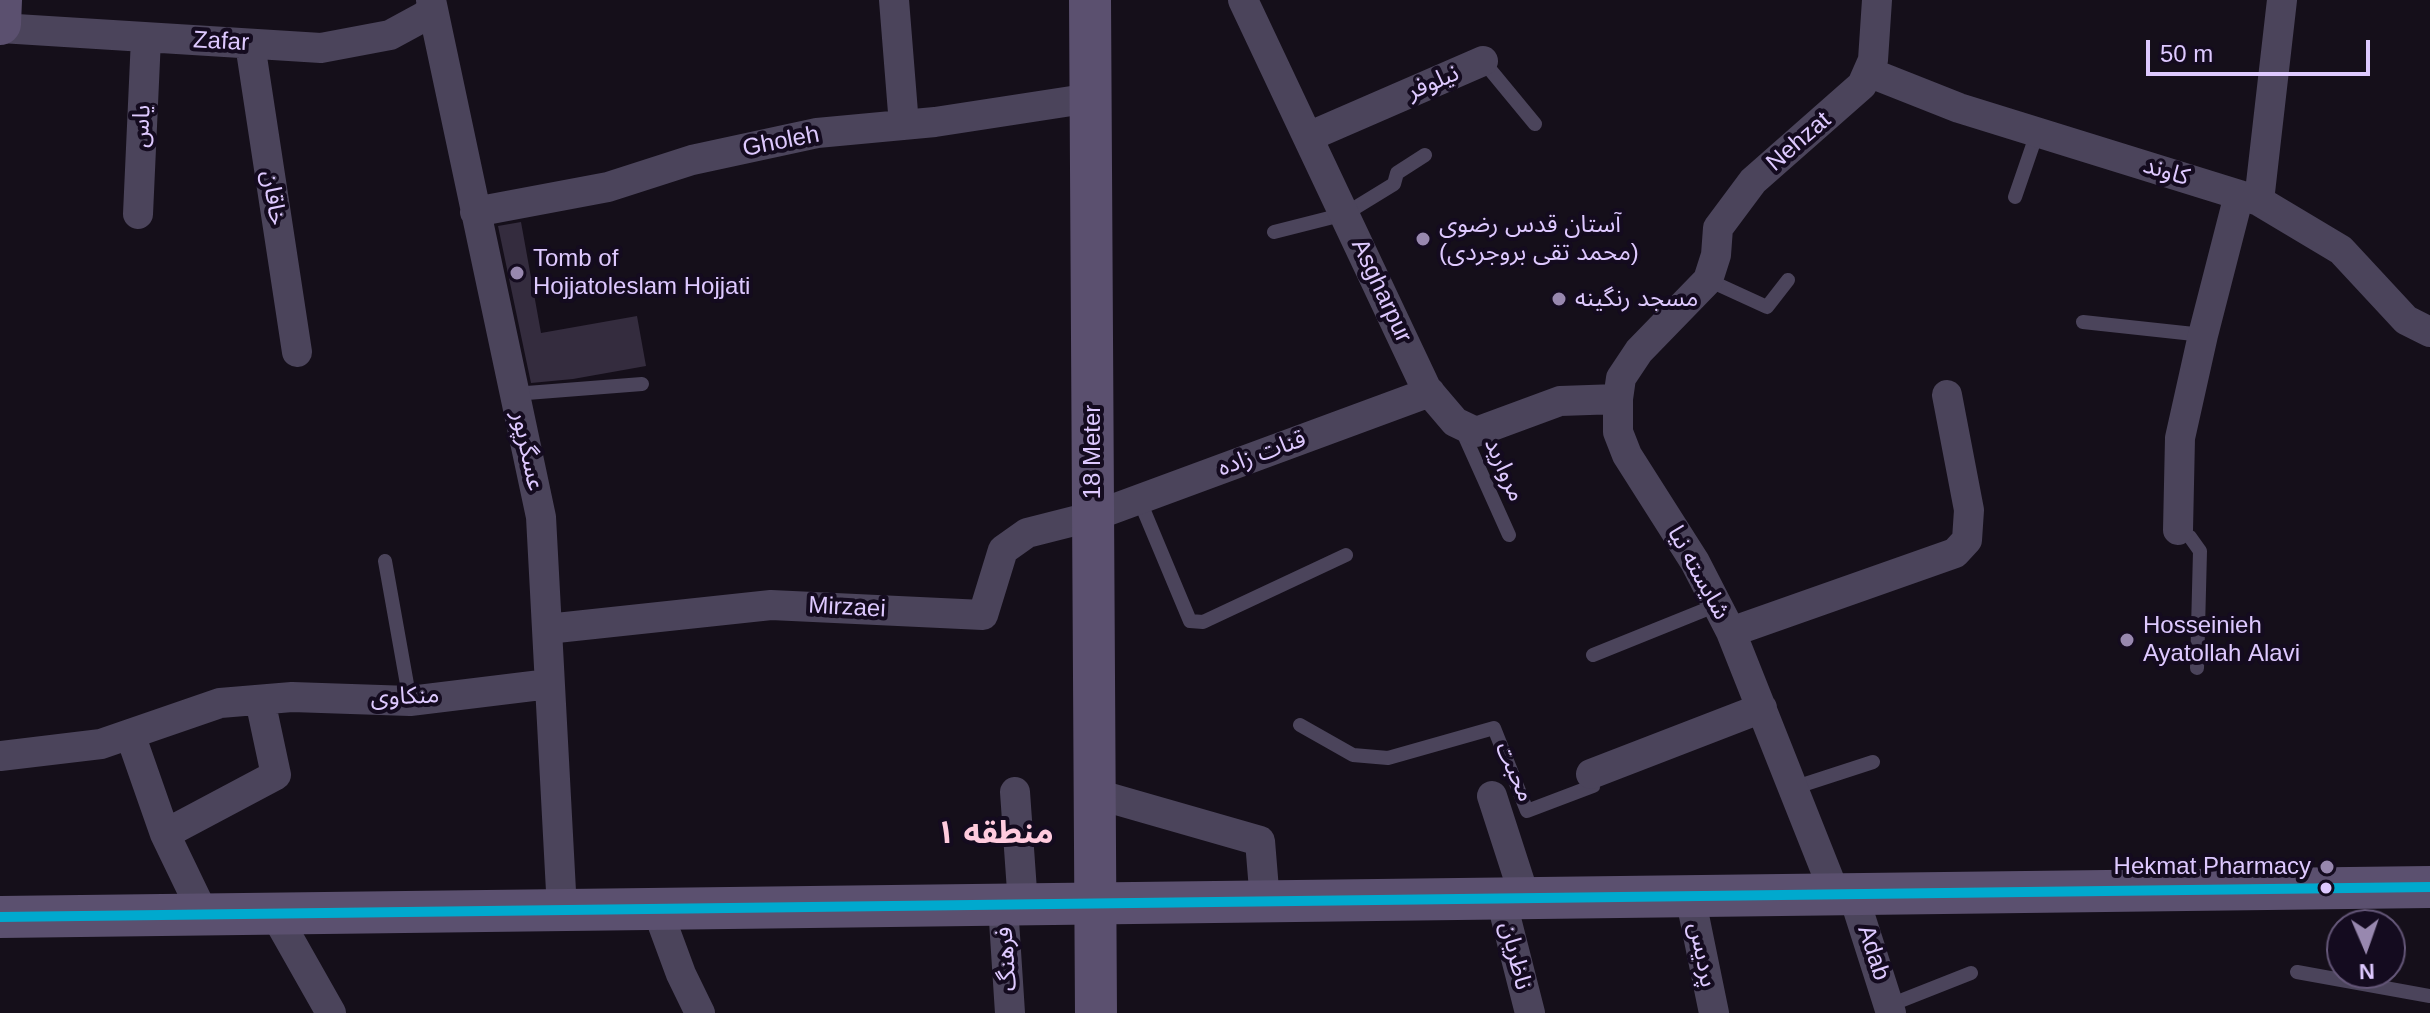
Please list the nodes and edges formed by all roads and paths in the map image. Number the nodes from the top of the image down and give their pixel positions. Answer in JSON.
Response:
{"nodes":[{"id":1,"x":1,"y":0,"type":"edge"},
{"id":2,"x":894,"y":0,"type":"edge"},
{"id":3,"x":1090,"y":0,"type":"edge"},
{"id":4,"x":1243,"y":0,"type":"edge"},
{"id":5,"x":1877,"y":0,"type":"edge"},
{"id":6,"x":2282,"y":0,"type":"edge"},
{"id":7,"x":432,"y":4,"type":"edge"},
{"id":8,"x":0,"y":26,"type":"edge"},
{"id":9,"x":146,"y":38,"type":"junction"},
{"id":10,"x":250,"y":44,"type":"junction"},
{"id":11,"x":1483,"y":61,"type":"joint"},
{"id":12,"x":1868,"y":72,"type":"junction"},
{"id":13,"x":1091,"y":98,"type":"junction"},
{"id":14,"x":1535,"y":124,"type":"dead end"},
{"id":15,"x":904,"y":125,"type":"junction"},
{"id":16,"x":2037,"y":133,"type":"junction"},
{"id":17,"x":1308,"y":137,"type":"junction"},
{"id":18,"x":1425,"y":155,"type":"dead end"},
{"id":19,"x":2015,"y":197,"type":"dead end"},
{"id":20,"x":2249,"y":198,"type":"junction"},
{"id":21,"x":475,"y":212,"type":"junction"},
{"id":22,"x":138,"y":214,"type":"dead end"},
{"id":23,"x":1345,"y":214,"type":"junction"},
{"id":24,"x":1274,"y":232,"type":"dead end"},
{"id":25,"x":1708,"y":280,"type":"junction"},
{"id":26,"x":1788,"y":280,"type":"dead end"},
{"id":27,"x":2083,"y":322,"type":"dead end"},
{"id":28,"x":2430,"y":332,"type":"edge"},
{"id":29,"x":2203,"y":335,"type":"junction"},
{"id":30,"x":297,"y":352,"type":"dead end"},
{"id":31,"x":642,"y":384,"type":"dead end"},
{"id":32,"x":1430,"y":392,"type":"junction"},
{"id":33,"x":514,"y":394,"type":"junction"},
{"id":34,"x":1947,"y":395,"type":"dead end"},
{"id":35,"x":1618,"y":399,"type":"junction"},
{"id":36,"x":1459,"y":424,"type":"junction"},
{"id":37,"x":1139,"y":499,"type":"junction"},
{"id":38,"x":1094,"y":516,"type":"junction"},
{"id":39,"x":2178,"y":530,"type":"joint"},
{"id":40,"x":1509,"y":535,"type":"dead end"},
{"id":41,"x":1346,"y":555,"type":"dead end"},
{"id":42,"x":385,"y":561,"type":"dead end"},
{"id":43,"x":1717,"y":605,"type":"junction"},
{"id":44,"x":547,"y":629,"type":"junction"},
{"id":45,"x":1731,"y":632,"type":"junction"},
{"id":46,"x":1593,"y":655,"type":"dead end"},
{"id":47,"x":2197,"y":668,"type":"dead end"},
{"id":48,"x":549,"y":684,"type":"junction"},
{"id":49,"x":260,"y":700,"type":"junction"},
{"id":50,"x":410,"y":701,"type":"junction"},
{"id":51,"x":1762,"y":708,"type":"junction"},
{"id":52,"x":1300,"y":725,"type":"dead end"},
{"id":53,"x":130,"y":734,"type":"junction"},
{"id":54,"x":0,"y":756,"type":"edge"},
{"id":55,"x":1873,"y":762,"type":"dead end"},
{"id":56,"x":1591,"y":774,"type":"joint"},
{"id":57,"x":1793,"y":788,"type":"junction"},
{"id":58,"x":1015,"y":792,"type":"dead end"},
{"id":59,"x":1096,"y":794,"type":"junction"},
{"id":60,"x":1492,"y":796,"type":"dead end"},
{"id":61,"x":165,"y":834,"type":"junction"},
{"id":62,"x":2430,"y":887,"type":"edge"},
{"id":63,"x":1844,"y":894,"type":"junction"},
{"id":64,"x":1690,"y":896,"type":"junction"},
{"id":65,"x":1513,"y":899,"type":"junction"},
{"id":66,"x":1265,"y":902,"type":"junction"},
{"id":67,"x":1097,"y":904,"type":"junction"},
{"id":68,"x":1013,"y":905,"type":"junction"},
{"id":69,"x":657,"y":909,"type":"junction"},
{"id":70,"x":562,"y":910,"type":"junction"},
{"id":71,"x":275,"y":914,"type":"junction"},
{"id":72,"x":204,"y":915,"type":"junction"},
{"id":73,"x":0,"y":917,"type":"edge"},
{"id":74,"x":2297,"y":972,"type":"dead end"},
{"id":75,"x":1971,"y":973,"type":"dead end"},
{"id":76,"x":2430,"y":996,"type":"edge"},
{"id":77,"x":1883,"y":1010,"type":"edge"},
{"id":78,"x":331,"y":1013,"type":"edge"},
{"id":79,"x":700,"y":1013,"type":"edge"},
{"id":80,"x":1010,"y":1013,"type":"edge"},
{"id":81,"x":1096,"y":1013,"type":"edge"},
{"id":82,"x":1530,"y":1013,"type":"edge"},
{"id":83,"x":1714,"y":1013,"type":"edge"}],
"edges":[{"from":1,"to":8,"type":"street"},
{"from":2,"to":15,"type":"street"},
{"from":3,"to":13,"type":"street","name":"18 Meter"},
{"from":4,"to":17,"type":"street","name":"Asgharpur"},
{"from":5,"to":12,"type":"street"},
{"from":6,"to":20,"type":"street"},
{"from":7,"to":10,"type":"street","name":"Zafar"},
{"from":7,"to":21,"type":"street","name":"عسگرپور"},
{"from":8,"to":9,"type":"street","name":"Zafar"},
{"from":9,"to":10,"type":"street","name":"Zafar"},
{"from":9,"to":22,"type":"street","name":"یاس"},
{"from":10,"to":30,"type":"street","name":"خاقان"},
{"from":11,"to":14,"type":"lane","name":"نیلوفر"},
{"from":11,"to":17,"type":"street","name":"نیلوفر"},
{"from":12,"to":16,"type":"street","name":"کاوند"},
{"from":12,"to":25,"type":"street","name":"Nehzat"},
{"from":13,"to":15,"type":"street","name":"Gholeh"},
{"from":13,"to":38,"type":"street","name":"18 Meter"},
{"from":15,"to":21,"type":"street","name":"Gholeh"},
{"from":16,"to":19,"type":"lane"},
{"from":16,"to":20,"type":"street","name":"کاوند"},
{"from":17,"to":23,"type":"street","name":"Asgharpur"},
{"from":18,"to":23,"type":"lane"},
{"from":20,"to":28,"type":"street","name":"کاوند"},
{"from":20,"to":29,"type":"street"},
{"from":21,"to":33,"type":"street","name":"عسگرپور"},
{"from":23,"to":24,"type":"lane"},
{"from":23,"to":32,"type":"street","name":"Asgharpur"},
{"from":25,"to":26,"type":"lane"},
{"from":25,"to":35,"type":"street","name":"شایسته نیا"},
{"from":27,"to":29,"type":"lane"},
{"from":29,"to":39,"type":"street"},
{"from":31,"to":33,"type":"lane"},
{"from":32,"to":36,"type":"street","name":"Asgharpur"},
{"from":32,"to":37,"type":"street","name":"قنات زاده"},
{"from":33,"to":44,"type":"street","name":"عسگرپور"},
{"from":34,"to":45,"type":"street"},
{"from":35,"to":36,"type":"street"},
{"from":35,"to":43,"type":"street","name":"شایسته نیا"},
{"from":36,"to":40,"type":"lane","name":"مروارید"},
{"from":37,"to":38,"type":"street","name":"قنات زاده"},
{"from":37,"to":41,"type":"lane"},
{"from":38,"to":44,"type":"street","name":"Mirzaei"},
{"from":38,"to":59,"type":"street","name":"18 Meter"},
{"from":39,"to":47,"type":"lane"},
{"from":42,"to":50,"type":"lane"},
{"from":43,"to":45,"type":"street","name":"شایسته نیا"},
{"from":43,"to":46,"type":"lane"},
{"from":44,"to":48,"type":"street","name":"عسگرپور"},
{"from":45,"to":51,"type":"street","name":"شایسته نیا"},
{"from":48,"to":50,"type":"street","name":"منکاوی"},
{"from":48,"to":70,"type":"street","name":"عسگرپور"},
{"from":49,"to":50,"type":"street","name":"منکاوی"},
{"from":49,"to":53,"type":"street","name":"منکاوی"},
{"from":49,"to":61,"type":"street"},
{"from":51,"to":56,"type":"street","name":"محبت"},
{"from":51,"to":57,"type":"street","name":"شایسته نیا"},
{"from":52,"to":56,"type":"lane","name":"محبت"},
{"from":53,"to":54,"type":"street","name":"منکاوی"},
{"from":53,"to":61,"type":"street"},
{"from":55,"to":57,"type":"lane"},
{"from":57,"to":63,"type":"street","name":"شایسته نیا"},
{"from":58,"to":68,"type":"street","name":"فرهنگ"},
{"from":59,"to":66,"type":"street"},
{"from":59,"to":67,"type":"street","name":"18 Meter"},
{"from":60,"to":65,"type":"street","name":"محبت"},
{"from":61,"to":72,"type":"street"},
{"from":62,"to":63,"type":"street"},
{"from":63,"to":64,"type":"street"},
{"from":63,"to":77,"type":"street","name":"Adab"},
{"from":64,"to":65,"type":"street"},
{"from":64,"to":83,"type":"street","name":"پردیس"},
{"from":65,"to":66,"type":"street"},
{"from":65,"to":82,"type":"street","name":"ناظریان"},
{"from":66,"to":67,"type":"street"},
{"from":67,"to":68,"type":"street"},
{"from":67,"to":81,"type":"street","name":"18 Meter"},
{"from":68,"to":69,"type":"street"},
{"from":68,"to":80,"type":"street","name":"فرهنگ"},
{"from":69,"to":70,"type":"street"},
{"from":69,"to":79,"type":"street"},
{"from":70,"to":71,"type":"street"},
{"from":71,"to":72,"type":"street"},
{"from":71,"to":78,"type":"street"},
{"from":72,"to":73,"type":"street"},
{"from":74,"to":76,"type":"lane"},
{"from":75,"to":77,"type":"lane"}]}
